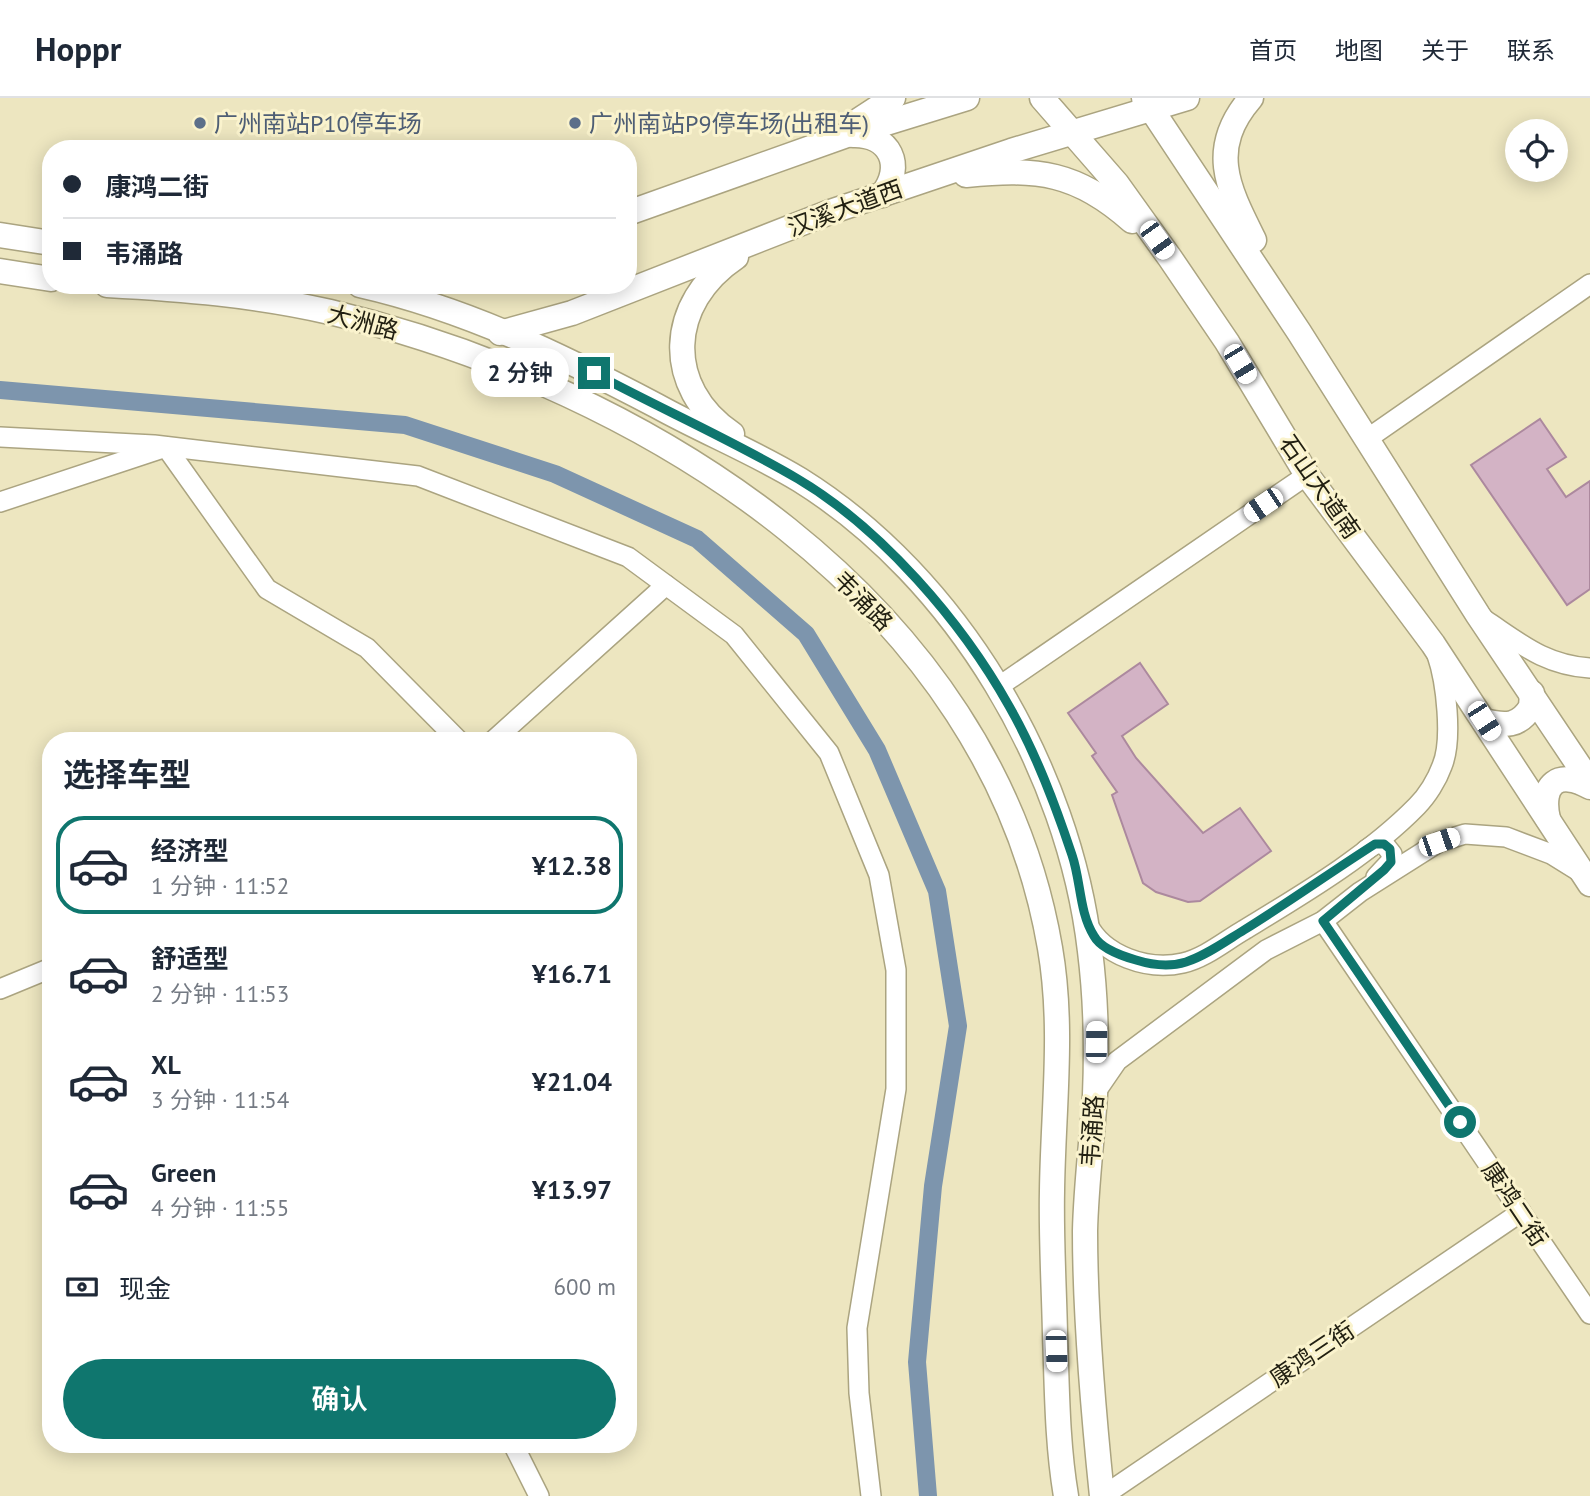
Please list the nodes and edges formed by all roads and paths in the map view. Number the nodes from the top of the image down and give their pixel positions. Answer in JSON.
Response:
{"nodes":[{"id":1,"x":893,"y":98,"type":"edge"},
{"id":2,"x":967,"y":98,"type":"edge"},
{"id":3,"x":1042,"y":98,"type":"edge"},
{"id":4,"x":1187,"y":98,"type":"edge"},
{"id":5,"x":1251,"y":98,"type":"edge"},
{"id":6,"x":1147,"y":104,"type":"edge"},
{"id":7,"x":1073,"y":133,"type":"junction"},
{"id":8,"x":848,"y":135,"type":"junction"},
{"id":9,"x":820,"y":146,"type":"junction"},
{"id":10,"x":910,"y":185,"type":"junction"},
{"id":11,"x":882,"y":194,"type":"junction"},
{"id":12,"x":637,"y":210,"type":"edge"},
{"id":13,"x":830,"y":212,"type":"junction"},
{"id":14,"x":0,"y":235,"type":"edge"},
{"id":15,"x":42,"y":242,"type":"edge"},
{"id":16,"x":1170,"y":258,"type":"junction"},
{"id":17,"x":0,"y":271,"type":"edge"},
{"id":18,"x":42,"y":278,"type":"edge"},
{"id":19,"x":637,"y":283,"type":"edge"},
{"id":20,"x":1590,"y":285,"type":"edge"},
{"id":21,"x":212,"y":294,"type":"edge"},
{"id":22,"x":388,"y":294,"type":"edge"},
{"id":23,"x":417,"y":294,"type":"edge"},
{"id":24,"x":613,"y":294,"type":"edge"},
{"id":25,"x":329,"y":312,"type":"junction"},
{"id":26,"x":507,"y":331,"type":"junction"},
{"id":27,"x":1299,"y":332,"type":"junction"},
{"id":28,"x":452,"y":346,"type":"junction"},
{"id":29,"x":687,"y":422,"type":"junction"},
{"id":30,"x":0,"y":437,"type":"edge"},
{"id":31,"x":1367,"y":439,"type":"junction"},
{"id":32,"x":166,"y":447,"type":"junction"},
{"id":33,"x":670,"y":447,"type":"junction"},
{"id":34,"x":1307,"y":475,"type":"junction"},
{"id":35,"x":799,"y":480,"type":"junction"},
{"id":36,"x":0,"y":502,"type":"edge"},
{"id":37,"x":666,"y":585,"type":"junction"},
{"id":38,"x":1478,"y":615,"type":"junction"},
{"id":39,"x":1433,"y":644,"type":"junction"},
{"id":40,"x":1590,"y":668,"type":"edge"},
{"id":41,"x":998,"y":687,"type":"junction"},
{"id":42,"x":1532,"y":693,"type":"junction"},
{"id":43,"x":1484,"y":721,"type":"junction"},
{"id":44,"x":450,"y":732,"type":"edge"},
{"id":45,"x":503,"y":732,"type":"edge"},
{"id":46,"x":1590,"y":784,"type":"edge"},
{"id":47,"x":1548,"y":819,"type":"junction"},
{"id":48,"x":1361,"y":853,"type":"junction"},
{"id":49,"x":1587,"y":879,"type":"edge"},
{"id":50,"x":1360,"y":892,"type":"junction"},
{"id":51,"x":1283,"y":906,"type":"junction"},
{"id":52,"x":1086,"y":920,"type":"junction"},
{"id":53,"x":1323,"y":921,"type":"junction"},
{"id":54,"x":1266,"y":950,"type":"junction"},
{"id":55,"x":42,"y":972,"type":"edge"},
{"id":56,"x":0,"y":989,"type":"edge"},
{"id":57,"x":1095,"y":1093,"type":"junction"},
{"id":58,"x":1521,"y":1212,"type":"junction"},
{"id":59,"x":1590,"y":1314,"type":"edge"},
{"id":60,"x":518,"y":1453,"type":"edge"},
{"id":61,"x":539,"y":1496,"type":"edge"},
{"id":62,"x":871,"y":1496,"type":"edge"},
{"id":63,"x":1066,"y":1496,"type":"edge"},
{"id":64,"x":1102,"y":1496,"type":"edge"}],
"edges":[{"from":1,"to":9,"type":"main road"},
{"from":2,"to":8,"type":"main road"},
{"from":3,"to":7,"type":"main road","name":"石山大道南"},
{"from":4,"to":6,"type":"main road","name":"汉溪大道西"},
{"from":5,"to":27,"type":"main road"},
{"from":6,"to":7,"type":"main road","name":"汉溪大道西"},
{"from":6,"to":27,"type":"main road"},
{"from":7,"to":10,"type":"main road","name":"汉溪大道西"},
{"from":7,"to":16,"type":"main road","name":"石山大道南"},
{"from":8,"to":9,"type":"main road"},
{"from":8,"to":11,"type":"main road"},
{"from":9,"to":12,"type":"main road"},
{"from":10,"to":11,"type":"main road","name":"汉溪大道西"},
{"from":10,"to":16,"type":"main road"},
{"from":11,"to":13,"type":"main road","name":"汉溪大道西"},
{"from":13,"to":19,"type":"main road","name":"汉溪大道西"},
{"from":13,"to":35,"type":"main road"},
{"from":14,"to":15,"type":"main road"},
{"from":16,"to":34,"type":"main road","name":"石山大道南"},
{"from":17,"to":18,"type":"main road"},
{"from":20,"to":31,"type":"street"},
{"from":21,"to":25,"type":"main road","name":"大洲路"},
{"from":22,"to":25,"type":"main road"},
{"from":23,"to":26,"type":"main road","name":"大洲路"},
{"from":24,"to":26,"type":"main road","name":"汉溪大道西"},
{"from":25,"to":28,"type":"main road","name":"大洲路"},
{"from":26,"to":28,"type":"main road","name":"汉溪大道西"},
{"from":26,"to":29,"type":"main road","name":"韦涌路"},
{"from":27,"to":31,"type":"main road"},
{"from":28,"to":33,"type":"main road","name":"韦涌路"},
{"from":29,"to":33,"type":"main road"},
{"from":29,"to":35,"type":"main road","name":"韦涌路"},
{"from":30,"to":32,"type":"street"},
{"from":31,"to":38,"type":"main road"},
{"from":32,"to":36,"type":"street"},
{"from":32,"to":37,"type":"street"},
{"from":32,"to":44,"type":"street"},
{"from":33,"to":63,"type":"main road","name":"韦涌路"},
{"from":34,"to":39,"type":"main road","name":"石山大道南"},
{"from":34,"to":41,"type":"street"},
{"from":35,"to":41,"type":"main road","name":"韦涌路"},
{"from":37,"to":45,"type":"street"},
{"from":37,"to":62,"type":"street"},
{"from":38,"to":40,"type":"street"},
{"from":38,"to":42,"type":"main road"},
{"from":39,"to":43,"type":"main road","name":"石山大道南"},
{"from":39,"to":48,"type":"street"},
{"from":41,"to":52,"type":"main road","name":"韦涌路"},
{"from":42,"to":43,"type":"main road"},
{"from":42,"to":46,"type":"main road"},
{"from":43,"to":47,"type":"main road","name":"石山大道南"},
{"from":46,"to":47,"type":"main road"},
{"from":47,"to":49,"type":"main road","name":"石山大道南"},
{"from":48,"to":50,"type":"street"},
{"from":48,"to":51,"type":"street"},
{"from":49,"to":50,"type":"street"},
{"from":50,"to":53,"type":"street"},
{"from":51,"to":52,"type":"street"},
{"from":51,"to":54,"type":"street"},
{"from":52,"to":57,"type":"main road","name":"韦涌路"},
{"from":53,"to":54,"type":"street"},
{"from":53,"to":58,"type":"street","name":"康鸿二街"},
{"from":54,"to":57,"type":"street"},
{"from":55,"to":56,"type":"street"},
{"from":57,"to":64,"type":"main road","name":"韦涌路"},
{"from":58,"to":59,"type":"street","name":"康鸿二街"},
{"from":58,"to":64,"type":"street","name":"康鸿三街"},
{"from":60,"to":61,"type":"street"}]}
